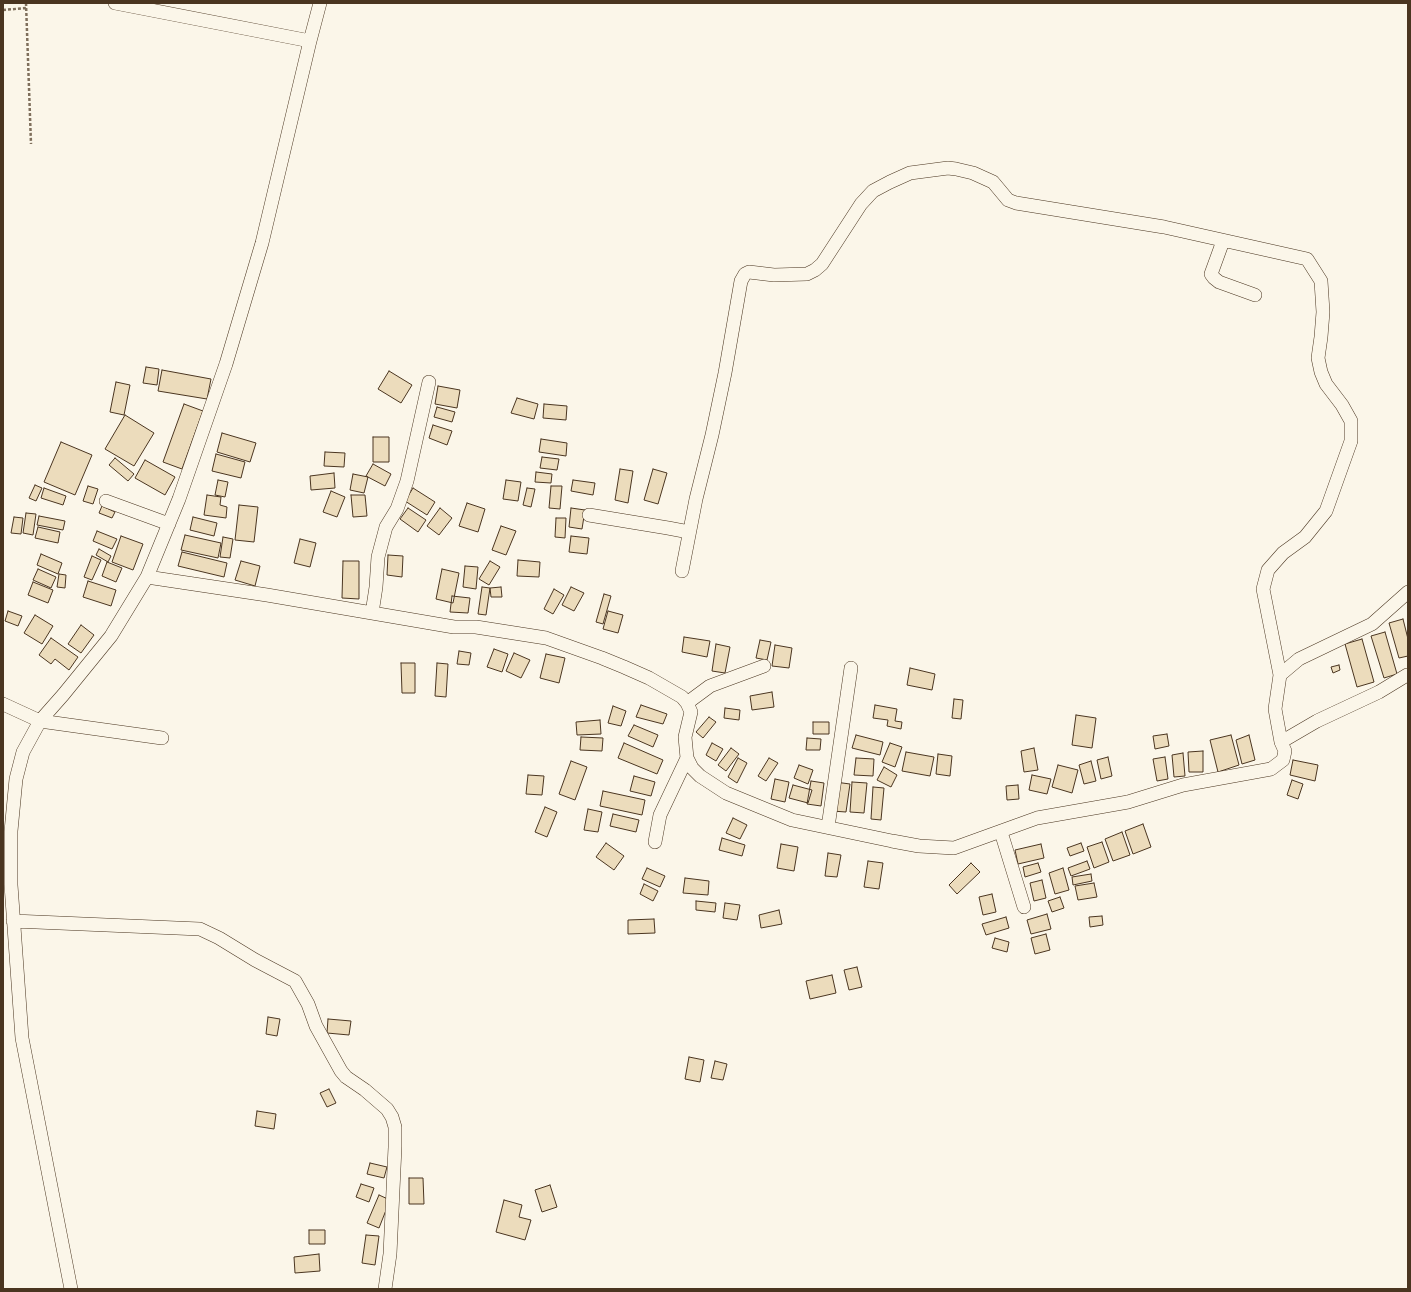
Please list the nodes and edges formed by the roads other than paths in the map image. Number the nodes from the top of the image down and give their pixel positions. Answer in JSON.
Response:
{"nodes":[{"id":1,"x":115,"y":3,"type":"edge"},
{"id":2,"x":320,"y":3,"type":"edge"},
{"id":3,"x":310,"y":41,"type":"junction"},
{"id":4,"x":1223,"y":241,"type":"junction"},
{"id":5,"x":1255,"y":295,"type":"dead end"},
{"id":6,"x":429,"y":382,"type":"dead end"},
{"id":7,"x":106,"y":501,"type":"dead end"},
{"id":8,"x":589,"y":515,"type":"dead end"},
{"id":9,"x":169,"y":524,"type":"junction"},
{"id":10,"x":690,"y":532,"type":"junction"},
{"id":11,"x":682,"y":571,"type":"dead end"},
{"id":12,"x":147,"y":577,"type":"junction"},
{"id":13,"x":1408,"y":592,"type":"edge"},
{"id":14,"x":372,"y":613,"type":"junction"},
{"id":15,"x":764,"y":666,"type":"dead end"},
{"id":16,"x":851,"y":668,"type":"dead end"},
{"id":17,"x":1280,"y":675,"type":"junction"},
{"id":18,"x":1407,"y":675,"type":"edge"},
{"id":19,"x":687,"y":703,"type":"junction"},
{"id":20,"x":3,"y":704,"type":"edge"},
{"id":21,"x":40,"y":721,"type":"junction"},
{"id":22,"x":162,"y":738,"type":"dead end"},
{"id":23,"x":1281,"y":742,"type":"junction"},
{"id":24,"x":687,"y":758,"type":"junction"},
{"id":25,"x":828,"y":827,"type":"junction"},
{"id":26,"x":1001,"y":832,"type":"junction"},
{"id":27,"x":655,"y":842,"type":"dead end"},
{"id":28,"x":1024,"y":906,"type":"dead end"},
{"id":29,"x":13,"y":921,"type":"junction"},
{"id":30,"x":71,"y":1289,"type":"edge"},
{"id":31,"x":385,"y":1289,"type":"edge"}],
"edges":[{"from":1,"to":3,"type":"street"},
{"from":2,"to":3,"type":"street"},
{"from":3,"to":9,"type":"street"},
{"from":4,"to":5,"type":"street"},
{"from":4,"to":10,"type":"street"},
{"from":4,"to":17,"type":"street"},
{"from":6,"to":14,"type":"street"},
{"from":7,"to":9,"type":"street"},
{"from":8,"to":10,"type":"street"},
{"from":9,"to":12,"type":"street"},
{"from":10,"to":11,"type":"street"},
{"from":12,"to":14,"type":"street"},
{"from":12,"to":21,"type":"street"},
{"from":13,"to":17,"type":"street"},
{"from":14,"to":19,"type":"street"},
{"from":15,"to":19,"type":"street"},
{"from":16,"to":25,"type":"street"},
{"from":17,"to":23,"type":"street"},
{"from":18,"to":23,"type":"street"},
{"from":19,"to":24,"type":"street"},
{"from":20,"to":21,"type":"street"},
{"from":21,"to":22,"type":"street"},
{"from":21,"to":29,"type":"street"},
{"from":23,"to":26,"type":"street"},
{"from":24,"to":25,"type":"street"},
{"from":24,"to":27,"type":"street"},
{"from":25,"to":26,"type":"street"},
{"from":26,"to":28,"type":"street"},
{"from":29,"to":30,"type":"street"},
{"from":29,"to":31,"type":"street"}]}
